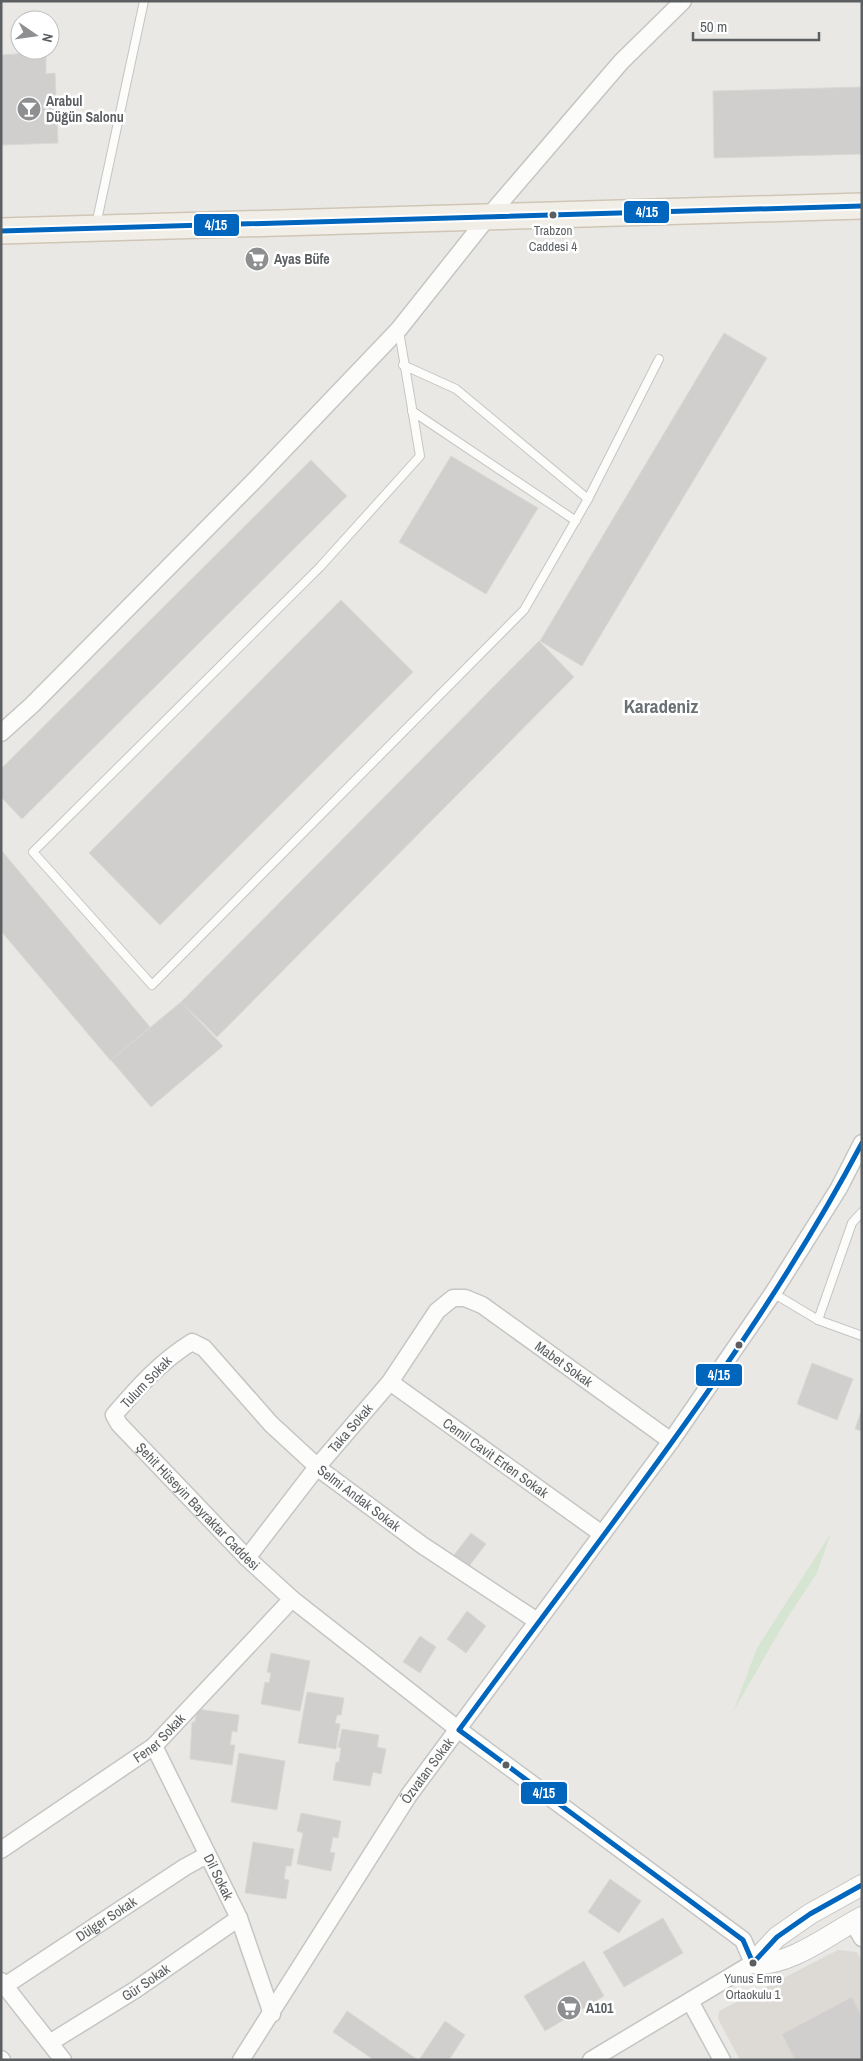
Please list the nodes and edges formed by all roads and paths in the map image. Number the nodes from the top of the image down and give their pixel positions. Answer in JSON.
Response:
{"nodes":[{"id":1,"x":139,"y":1,"type":"edge"},
{"id":2,"x":144,"y":1,"type":"edge"},
{"id":3,"x":683,"y":1,"type":"edge"},
{"id":4,"x":140,"y":15,"type":"junction"},
{"id":5,"x":862,"y":206,"type":"edge"},
{"id":6,"x":488,"y":217,"type":"junction"},
{"id":7,"x":95,"y":229,"type":"junction"},
{"id":8,"x":1,"y":230,"type":"edge"},
{"id":9,"x":399,"y":329,"type":"junction"},
{"id":10,"x":659,"y":359,"type":"dead end"},
{"id":11,"x":403,"y":366,"type":"junction"},
{"id":12,"x":412,"y":411,"type":"junction"},
{"id":13,"x":588,"y":499,"type":"junction"},
{"id":14,"x":576,"y":521,"type":"junction"},
{"id":15,"x":1,"y":732,"type":"edge"},
{"id":16,"x":862,"y":1143,"type":"edge"},
{"id":17,"x":862,"y":1212,"type":"edge"},
{"id":18,"x":773,"y":1293,"type":"junction"},
{"id":19,"x":453,"y":1298,"type":"joint"},
{"id":20,"x":818,"y":1320,"type":"junction"},
{"id":21,"x":862,"y":1336,"type":"edge"},
{"id":22,"x":204,"y":1348,"type":"joint"},
{"id":23,"x":390,"y":1382,"type":"junction"},
{"id":24,"x":114,"y":1416,"type":"joint"},
{"id":25,"x":672,"y":1441,"type":"junction"},
{"id":26,"x":317,"y":1467,"type":"junction"},
{"id":27,"x":602,"y":1534,"type":"junction"},
{"id":28,"x":247,"y":1558,"type":"junction"},
{"id":29,"x":292,"y":1598,"type":"junction"},
{"id":30,"x":538,"y":1621,"type":"junction"},
{"id":31,"x":459,"y":1730,"type":"junction"},
{"id":32,"x":154,"y":1746,"type":"junction"},
{"id":33,"x":1,"y":1850,"type":"edge"},
{"id":34,"x":208,"y":1855,"type":"junction"},
{"id":35,"x":862,"y":1885,"type":"edge"},
{"id":36,"x":238,"y":1918,"type":"junction"},
{"id":37,"x":859,"y":1926,"type":"edge"},
{"id":38,"x":753,"y":1963,"type":"junction"},
{"id":39,"x":3,"y":1983,"type":"edge"},
{"id":40,"x":690,"y":2000,"type":"junction"},
{"id":41,"x":272,"y":2014,"type":"junction"},
{"id":42,"x":51,"y":2042,"type":"junction"},
{"id":43,"x":63,"y":2060,"type":"edge"},
{"id":44,"x":241,"y":2060,"type":"edge"},
{"id":45,"x":592,"y":2060,"type":"edge"},
{"id":46,"x":722,"y":2060,"type":"edge"}],
"edges":[{"from":1,"to":4,"type":"lane"},
{"from":2,"to":4,"type":"lane"},
{"from":3,"to":6,"type":"street"},
{"from":4,"to":7,"type":"lane"},
{"from":5,"to":6,"type":"main road"},
{"from":6,"to":7,"type":"main road"},
{"from":6,"to":9,"type":"street"},
{"from":7,"to":8,"type":"main road"},
{"from":9,"to":11,"type":"lane"},
{"from":9,"to":15,"type":"street"},
{"from":10,"to":13,"type":"lane"},
{"from":11,"to":12,"type":"lane"},
{"from":11,"to":13,"type":"lane"},
{"from":12,"to":14,"type":"lane"},
{"from":12,"to":14,"type":"lane"},
{"from":13,"to":14,"type":"lane"},
{"from":16,"to":18,"type":"street","name":"Özvatan Sokak"},
{"from":17,"to":20,"type":"lane"},
{"from":18,"to":20,"type":"lane"},
{"from":18,"to":25,"type":"street","name":"Özvatan Sokak"},
{"from":19,"to":23,"type":"street","name":"Taka Sokak"},
{"from":19,"to":25,"type":"street","name":"Mabet Sokak"},
{"from":20,"to":21,"type":"lane"},
{"from":22,"to":24,"type":"street","name":"Tulum Sokak"},
{"from":22,"to":26,"type":"street","name":"Selmi Andak Sokak"},
{"from":23,"to":26,"type":"street","name":"Taka Sokak"},
{"from":23,"to":27,"type":"street","name":"Cemil Cavit Erten Sokak"},
{"from":24,"to":28,"type":"street","name":"Şehit Hüseyin Bayraktar Caddesi"},
{"from":25,"to":27,"type":"street","name":"Özvatan Sokak"},
{"from":26,"to":28,"type":"street","name":"Taka Sokak"},
{"from":26,"to":30,"type":"street","name":"Selmi Andak Sokak"},
{"from":27,"to":30,"type":"street","name":"Özvatan Sokak"},
{"from":28,"to":29,"type":"street","name":"Şehit Hüseyin Bayraktar Caddesi"},
{"from":29,"to":31,"type":"street","name":"Şehit Hüseyin Bayraktar Caddesi"},
{"from":29,"to":32,"type":"street","name":"Fener Sokak"},
{"from":30,"to":31,"type":"street","name":"Özvatan Sokak"},
{"from":31,"to":38,"type":"street","name":"Şehit Hüseyin Bayraktar Caddesi"},
{"from":31,"to":41,"type":"street","name":"Özvatan Sokak"},
{"from":32,"to":33,"type":"street","name":"Fener Sokak"},
{"from":32,"to":34,"type":"street","name":"Dil Sokak"},
{"from":34,"to":36,"type":"street","name":"Dil Sokak"},
{"from":34,"to":39,"type":"street","name":"Dülger Sokak"},
{"from":35,"to":38,"type":"street"},
{"from":36,"to":41,"type":"street","name":"Dil Sokak"},
{"from":36,"to":42,"type":"street","name":"Gür Sokak"},
{"from":37,"to":38,"type":"street"},
{"from":38,"to":40,"type":"street"},
{"from":39,"to":42,"type":"street"},
{"from":40,"to":45,"type":"street"},
{"from":40,"to":46,"type":"street"},
{"from":41,"to":44,"type":"street","name":"Özvatan Sokak"},
{"from":42,"to":43,"type":"street"}]}
